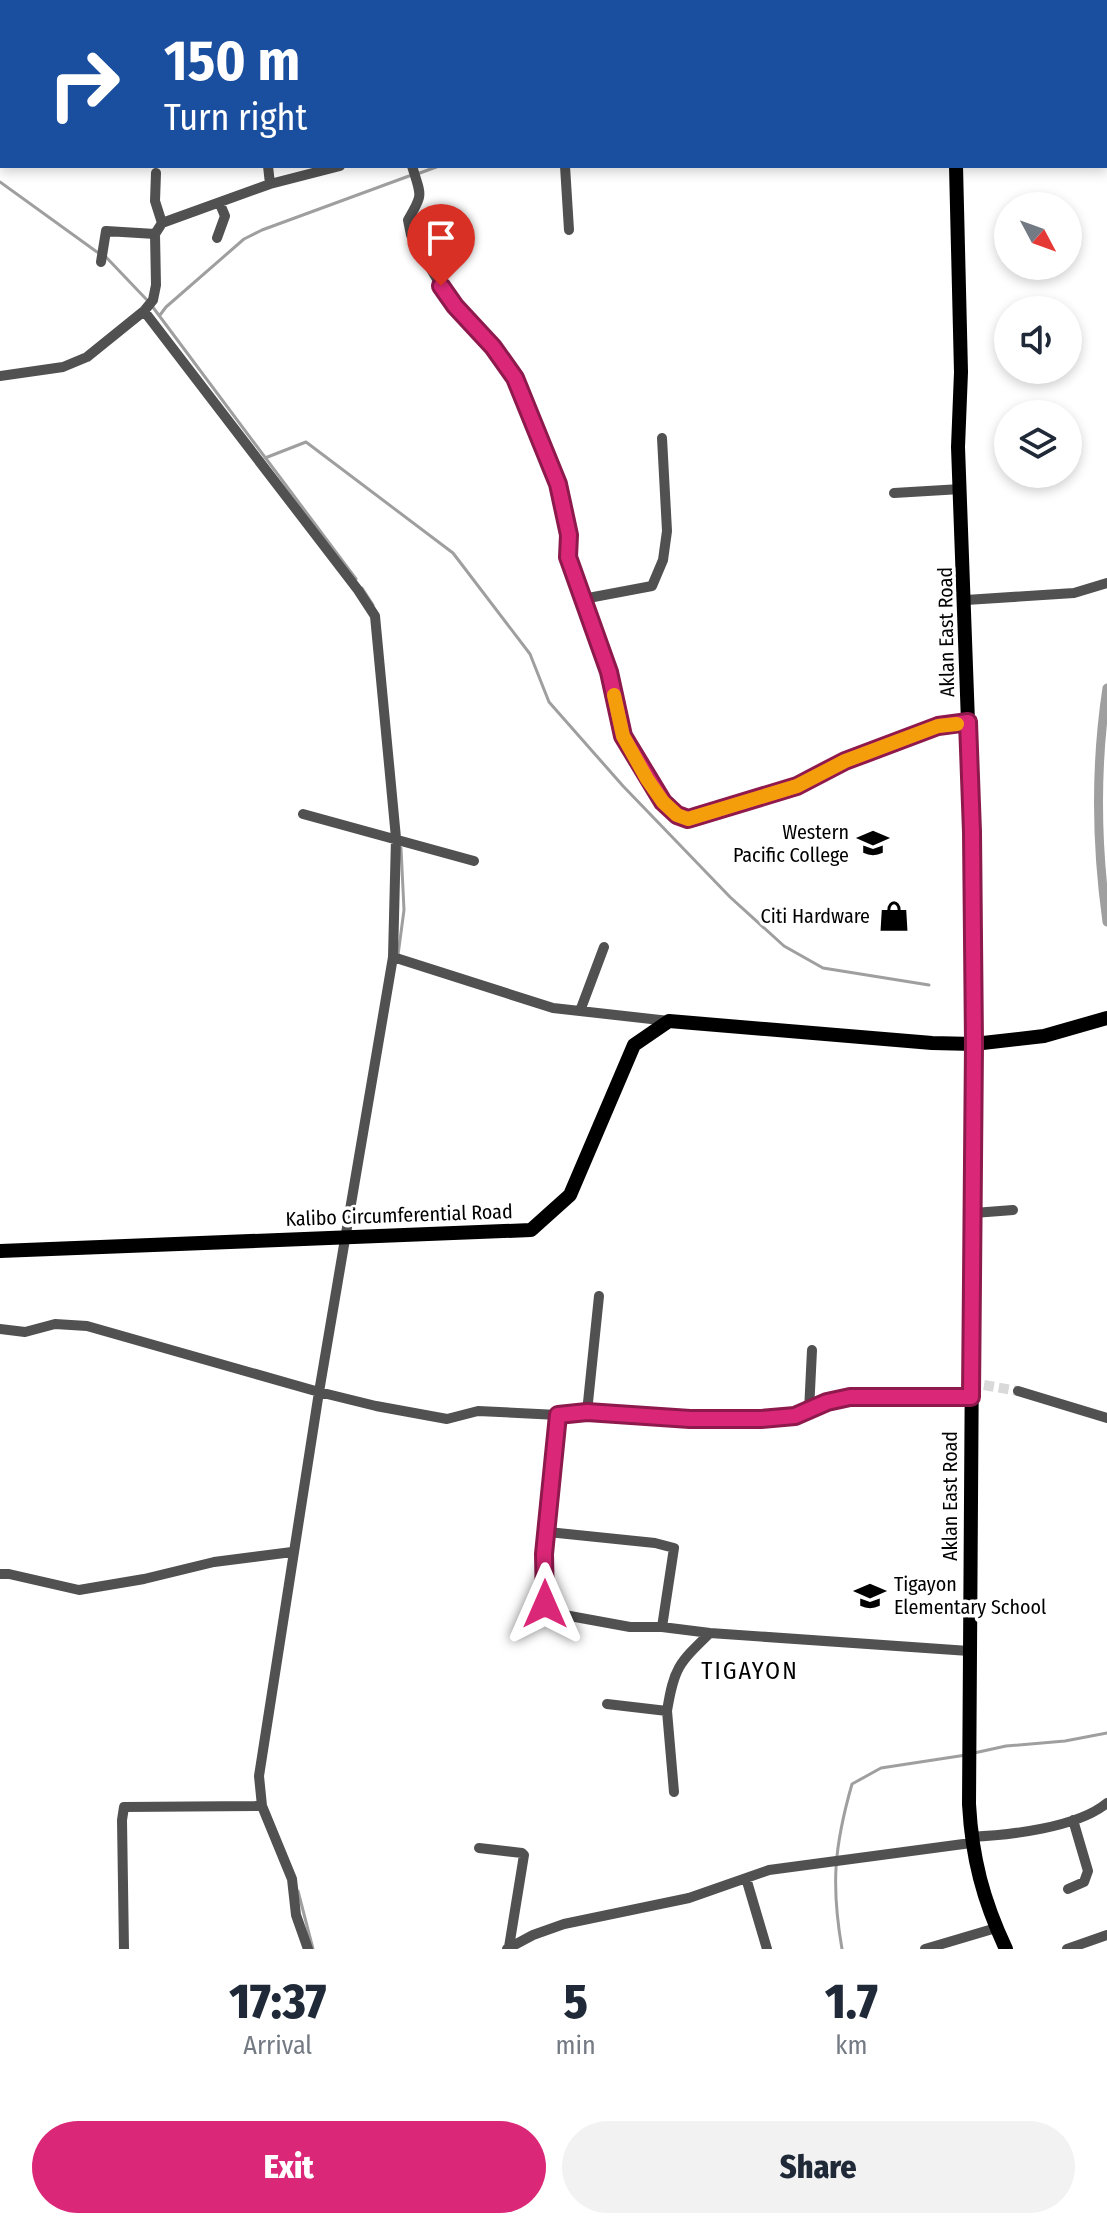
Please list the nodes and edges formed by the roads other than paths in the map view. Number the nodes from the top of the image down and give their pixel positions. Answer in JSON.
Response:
{"nodes":[{"id":1,"x":268,"y":168,"type":"edge"},
{"id":2,"x":332,"y":168,"type":"edge"},
{"id":3,"x":413,"y":168,"type":"edge"},
{"id":4,"x":565,"y":168,"type":"edge"},
{"id":5,"x":956,"y":168,"type":"edge"},
{"id":6,"x":156,"y":173,"type":"dead end"},
{"id":7,"x":270,"y":184,"type":"junction"},
{"id":8,"x":220,"y":204,"type":"junction"},
{"id":9,"x":162,"y":223,"type":"junction"},
{"id":10,"x":569,"y":230,"type":"dead end"},
{"id":11,"x":155,"y":234,"type":"junction"},
{"id":12,"x":217,"y":238,"type":"dead end"},
{"id":13,"x":101,"y":262,"type":"dead end"},
{"id":14,"x":144,"y":311,"type":"junction"},
{"id":15,"x":0,"y":376,"type":"edge"},
{"id":16,"x":662,"y":438,"type":"dead end"},
{"id":17,"x":961,"y":489,"type":"junction"},
{"id":18,"x":894,"y":493,"type":"dead end"},
{"id":19,"x":1107,"y":583,"type":"edge"},
{"id":20,"x":583,"y":599,"type":"junction"},
{"id":21,"x":966,"y":600,"type":"junction"},
{"id":22,"x":968,"y":722,"type":"junction"},
{"id":23,"x":303,"y":814,"type":"dead end"},
{"id":24,"x":396,"y":838,"type":"junction"},
{"id":25,"x":474,"y":861,"type":"dead end"},
{"id":26,"x":604,"y":947,"type":"dead end"},
{"id":27,"x":393,"y":957,"type":"junction"},
{"id":28,"x":580,"y":1011,"type":"junction"},
{"id":29,"x":1107,"y":1018,"type":"edge"},
{"id":30,"x":669,"y":1021,"type":"junction"},
{"id":31,"x":974,"y":1044,"type":"junction"},
{"id":32,"x":1013,"y":1210,"type":"dead end"},
{"id":33,"x":974,"y":1213,"type":"junction"},
{"id":34,"x":345,"y":1238,"type":"junction"},
{"id":35,"x":0,"y":1251,"type":"edge"},
{"id":36,"x":599,"y":1296,"type":"dead end"},
{"id":37,"x":0,"y":1329,"type":"edge"},
{"id":38,"x":812,"y":1350,"type":"dead end"},
{"id":39,"x":1018,"y":1391,"type":"tunnel mouth"},
{"id":40,"x":319,"y":1392,"type":"junction"},
{"id":41,"x":971,"y":1397,"type":"junction"},
{"id":42,"x":809,"y":1411,"type":"junction"},
{"id":43,"x":587,"y":1412,"type":"junction"},
{"id":44,"x":558,"y":1415,"type":"junction"},
{"id":45,"x":1107,"y":1418,"type":"edge"},
{"id":46,"x":548,"y":1532,"type":"junction"},
{"id":47,"x":292,"y":1552,"type":"junction"},
{"id":48,"x":0,"y":1574,"type":"edge"},
{"id":49,"x":662,"y":1627,"type":"junction"},
{"id":50,"x":710,"y":1633,"type":"junction"},
{"id":51,"x":969,"y":1651,"type":"junction"},
{"id":52,"x":607,"y":1704,"type":"dead end"},
{"id":53,"x":667,"y":1711,"type":"junction"},
{"id":54,"x":674,"y":1792,"type":"dead end"},
{"id":55,"x":1107,"y":1803,"type":"edge"},
{"id":56,"x":262,"y":1806,"type":"junction"},
{"id":57,"x":1073,"y":1820,"type":"junction"},
{"id":58,"x":971,"y":1840,"type":"junction"},
{"id":59,"x":479,"y":1848,"type":"dead end"},
{"id":60,"x":746,"y":1878,"type":"junction"},
{"id":61,"x":1068,"y":1889,"type":"dead end"},
{"id":62,"x":996,"y":1928,"type":"junction"},
{"id":63,"x":1107,"y":1935,"type":"edge"},
{"id":64,"x":508,"y":1948,"type":"edge"},
{"id":65,"x":124,"y":1949,"type":"edge"},
{"id":66,"x":308,"y":1949,"type":"edge"},
{"id":67,"x":767,"y":1949,"type":"edge"},
{"id":68,"x":925,"y":1949,"type":"edge"},
{"id":69,"x":1006,"y":1949,"type":"edge"},
{"id":70,"x":1067,"y":1949,"type":"edge"}],
"edges":[{"from":1,"to":7,"type":"street"},
{"from":2,"to":7,"type":"street"},
{"from":3,"to":20,"type":"street"},
{"from":4,"to":10,"type":"street"},
{"from":5,"to":17,"type":"main road","name":"Aklan East Road"},
{"from":6,"to":9,"type":"street"},
{"from":7,"to":8,"type":"street"},
{"from":8,"to":9,"type":"street"},
{"from":8,"to":12,"type":"street"},
{"from":9,"to":11,"type":"street"},
{"from":11,"to":13,"type":"street"},
{"from":11,"to":14,"type":"street"},
{"from":14,"to":15,"type":"street"},
{"from":14,"to":24,"type":"street"},
{"from":16,"to":20,"type":"street"},
{"from":17,"to":18,"type":"street"},
{"from":17,"to":21,"type":"main road","name":"Aklan East Road"},
{"from":19,"to":21,"type":"street"},
{"from":20,"to":22,"type":"street"},
{"from":21,"to":22,"type":"main road","name":"Aklan East Road"},
{"from":22,"to":31,"type":"main road","name":"Aklan East Road"},
{"from":23,"to":24,"type":"street"},
{"from":24,"to":25,"type":"street"},
{"from":24,"to":27,"type":"street"},
{"from":26,"to":28,"type":"street"},
{"from":27,"to":28,"type":"street"},
{"from":27,"to":34,"type":"street"},
{"from":28,"to":30,"type":"street"},
{"from":29,"to":31,"type":"main road"},
{"from":30,"to":31,"type":"main road"},
{"from":30,"to":34,"type":"main road","name":"Kalibo Circumferential Road"},
{"from":31,"to":33,"type":"main road","name":"Aklan East Road"},
{"from":32,"to":33,"type":"street"},
{"from":33,"to":41,"type":"main road","name":"Aklan East Road"},
{"from":34,"to":35,"type":"main road","name":"Kalibo Circumferential Road"},
{"from":34,"to":40,"type":"street"},
{"from":36,"to":43,"type":"street"},
{"from":37,"to":40,"type":"street"},
{"from":38,"to":42,"type":"street"},
{"from":39,"to":45,"type":"street"},
{"from":40,"to":44,"type":"street"},
{"from":40,"to":47,"type":"street"},
{"from":41,"to":42,"type":"street"},
{"from":41,"to":51,"type":"main road","name":"Aklan East Road"},
{"from":42,"to":43,"type":"street"},
{"from":43,"to":44,"type":"street"},
{"from":44,"to":46,"type":"street"},
{"from":46,"to":49,"type":"street"},
{"from":46,"to":49,"type":"street"},
{"from":47,"to":48,"type":"street"},
{"from":47,"to":56,"type":"street"},
{"from":49,"to":50,"type":"street"},
{"from":50,"to":51,"type":"street"},
{"from":50,"to":53,"type":"street"},
{"from":51,"to":58,"type":"main road","name":"Aklan East Road"},
{"from":52,"to":53,"type":"street"},
{"from":53,"to":54,"type":"street"},
{"from":55,"to":57,"type":"street"},
{"from":56,"to":65,"type":"street"},
{"from":56,"to":66,"type":"street"},
{"from":57,"to":58,"type":"street"},
{"from":57,"to":61,"type":"street"},
{"from":58,"to":60,"type":"street"},
{"from":58,"to":62,"type":"main road","name":"Aklan East Road"},
{"from":59,"to":64,"type":"street"},
{"from":60,"to":64,"type":"street"},
{"from":60,"to":67,"type":"street"},
{"from":62,"to":68,"type":"street"},
{"from":62,"to":69,"type":"main road","name":"Aklan East Road"},
{"from":63,"to":70,"type":"street"}]}
